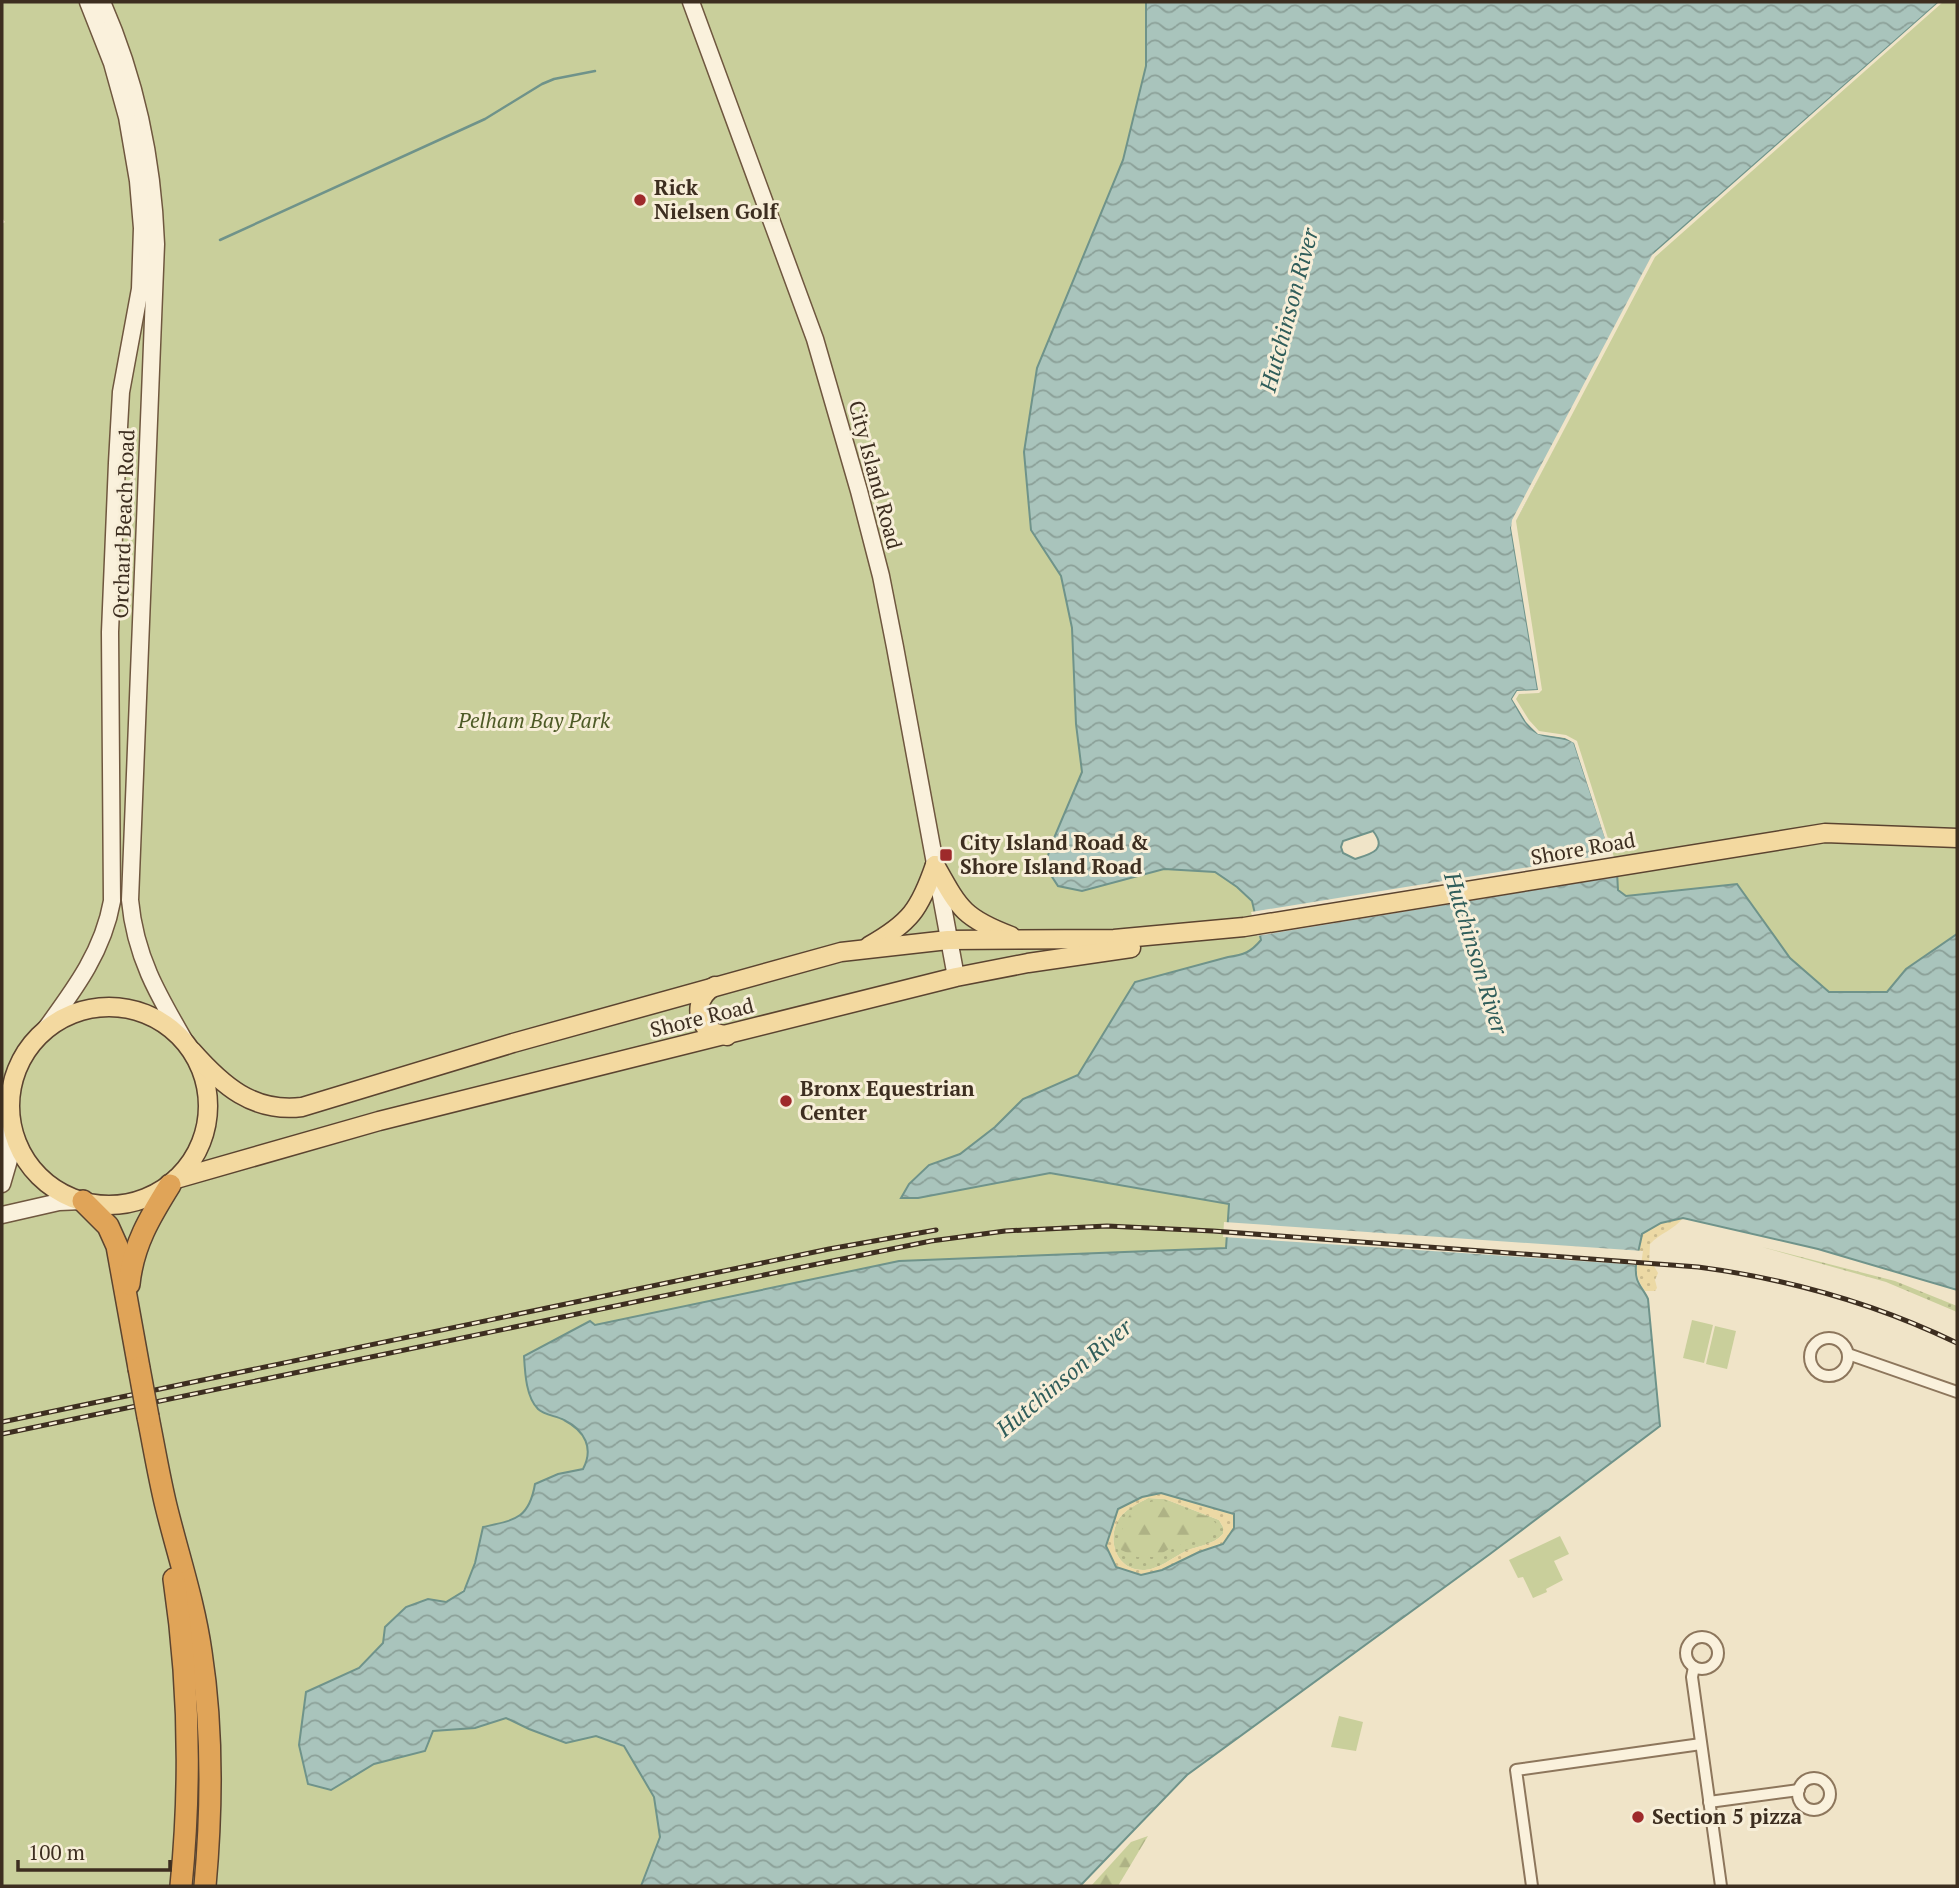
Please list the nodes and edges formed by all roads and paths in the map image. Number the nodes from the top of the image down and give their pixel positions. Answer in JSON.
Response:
{"nodes":[{"id":1,"x":88,"y":2,"type":"edge"},
{"id":2,"x":102,"y":2,"type":"edge"},
{"id":3,"x":691,"y":2,"type":"edge"},
{"id":4,"x":1957,"y":841,"type":"edge"},
{"id":5,"x":935,"y":865,"type":"junction"},
{"id":6,"x":1244,"y":927,"type":"junction"},
{"id":7,"x":1020,"y":939,"type":"junction"},
{"id":8,"x":948,"y":940,"type":"junction"},
{"id":9,"x":863,"y":949,"type":"junction"},
{"id":10,"x":956,"y":977,"type":"junction"},
{"id":11,"x":715,"y":986,"type":"junction"},
{"id":12,"x":44,"y":1031,"type":"junction"},
{"id":13,"x":728,"y":1035,"type":"junction"},
{"id":14,"x":189,"y":1047,"type":"junction"},
{"id":15,"x":10,"y":1115,"type":"junction"},
{"id":16,"x":173,"y":1182,"type":"junction"},
{"id":17,"x":2,"y":1184,"type":"edge"},
{"id":18,"x":83,"y":1201,"type":"junction"},
{"id":19,"x":2,"y":1215,"type":"edge"},
{"id":20,"x":128,"y":1304,"type":"junction"},
{"id":21,"x":1848,"y":1354,"type":"dead end"},
{"id":22,"x":1957,"y":1392,"type":"edge"},
{"id":23,"x":165,"y":1504,"type":"junction"},
{"id":24,"x":1693,"y":1667,"type":"dead end"},
{"id":25,"x":1701,"y":1744,"type":"junction"},
{"id":26,"x":1799,"y":1790,"type":"dead end"},
{"id":27,"x":1709,"y":1802,"type":"junction"},
{"id":28,"x":181,"y":1886,"type":"edge"},
{"id":29,"x":205,"y":1886,"type":"edge"},
{"id":30,"x":1532,"y":1886,"type":"edge"},
{"id":31,"x":1721,"y":1886,"type":"edge"}],
"edges":[{"from":1,"to":12,"type":"street","name":"Orchard Beach Road"},
{"from":2,"to":14,"type":"street","name":"Orchard Beach Road"},
{"from":3,"to":5,"type":"street","name":"City Island Road"},
{"from":4,"to":6,"type":"main road","name":"Shore Road"},
{"from":5,"to":7,"type":"main road"},
{"from":5,"to":8,"type":"street","name":"City Island Road"},
{"from":5,"to":9,"type":"main road"},
{"from":6,"to":7,"type":"main road","name":"Shore Road"},
{"from":6,"to":10,"type":"main road","name":"Shore Road"},
{"from":7,"to":8,"type":"main road","name":"Shore Road"},
{"from":8,"to":9,"type":"main road","name":"Shore Road"},
{"from":8,"to":10,"type":"street","name":"City Island Road"},
{"from":9,"to":11,"type":"main road","name":"Shore Road"},
{"from":10,"to":13,"type":"main road","name":"Shore Road"},
{"from":11,"to":13,"type":"main road"},
{"from":11,"to":14,"type":"main road","name":"Shore Road"},
{"from":12,"to":14,"type":"main road"},
{"from":12,"to":15,"type":"main road"},
{"from":13,"to":16,"type":"main road","name":"Shore Road"},
{"from":14,"to":16,"type":"main road"},
{"from":15,"to":17,"type":"street"},
{"from":15,"to":18,"type":"main road"},
{"from":16,"to":18,"type":"main road"},
{"from":16,"to":20,"type":"highway"},
{"from":18,"to":19,"type":"street"},
{"from":18,"to":20,"type":"highway"},
{"from":20,"to":23,"type":"highway","bridge":true},
{"from":21,"to":22,"type":"street"},
{"from":23,"to":28,"type":"highway"},
{"from":23,"to":29,"type":"highway"},
{"from":24,"to":25,"type":"street"},
{"from":25,"to":27,"type":"street"},
{"from":25,"to":30,"type":"street"},
{"from":26,"to":27,"type":"street"},
{"from":27,"to":31,"type":"street"}]}
